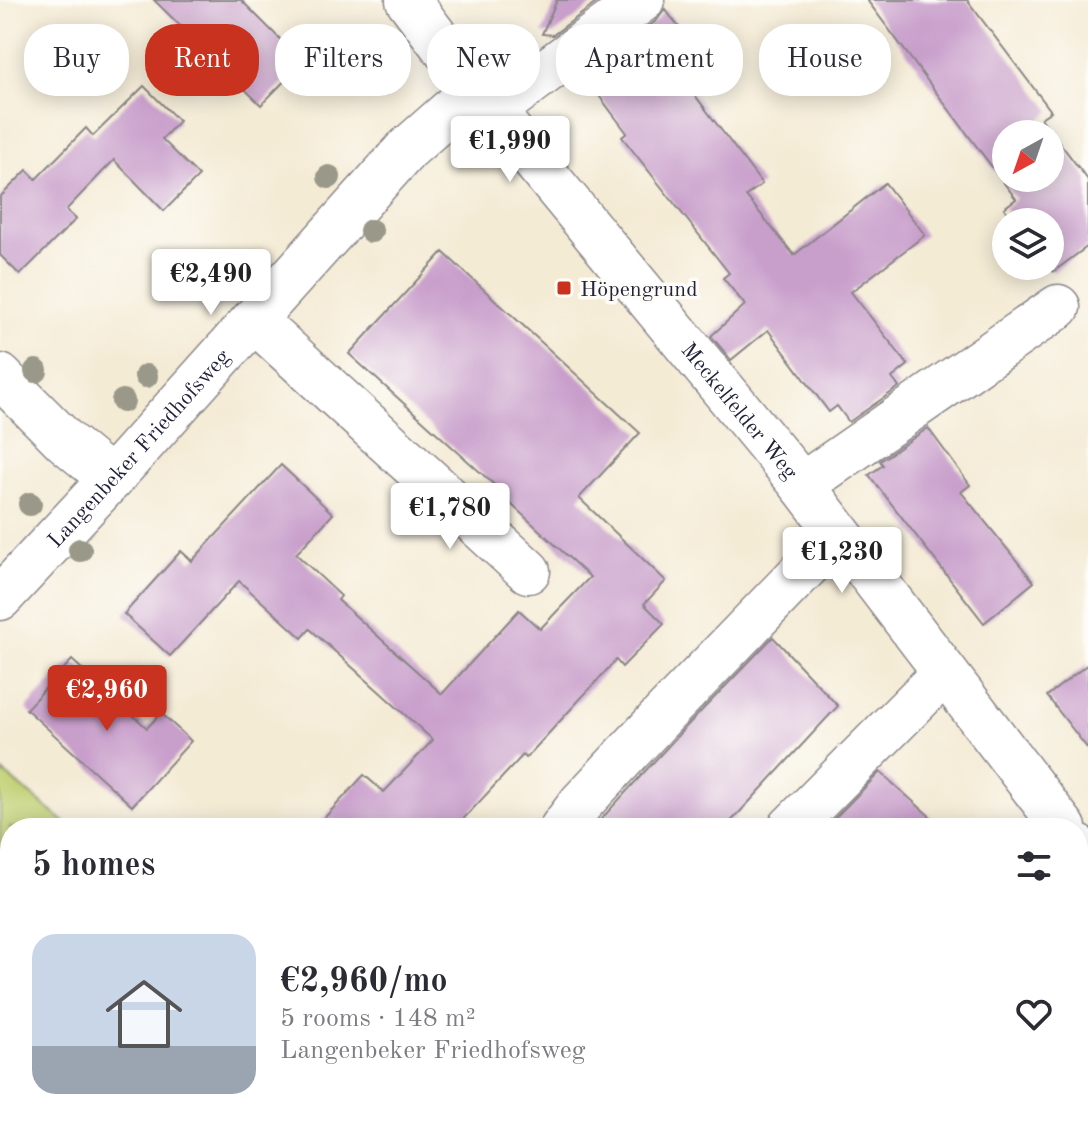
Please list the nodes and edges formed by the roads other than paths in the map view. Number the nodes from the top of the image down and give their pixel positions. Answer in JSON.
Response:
{"nodes":[{"id":1,"x":408,"y":0,"type":"edge"},
{"id":2,"x":642,"y":0,"type":"edge"},
{"id":3,"x":484,"y":100,"type":"junction"},
{"id":4,"x":1058,"y":307,"type":"dead end"},
{"id":5,"x":254,"y":320,"type":"junction"},
{"id":6,"x":0,"y":376,"type":"edge"},
{"id":7,"x":111,"y":479,"type":"junction"},
{"id":8,"x":802,"y":485,"type":"junction"},
{"id":9,"x":838,"y":534,"type":"junction"},
{"id":10,"x":528,"y":571,"type":"dead end"},
{"id":11,"x":0,"y":598,"type":"edge"},
{"id":12,"x":944,"y":673,"type":"junction"},
{"id":13,"x":570,"y":818,"type":"edge"},
{"id":14,"x":800,"y":818,"type":"edge"},
{"id":15,"x":1056,"y":818,"type":"edge"}],
"edges":[{"from":1,"to":3,"type":"main road","name":"Meckelfelder Weg"},
{"from":2,"to":3,"type":"main road","name":"Langenbeker Friedhofsweg"},
{"from":3,"to":5,"type":"main road","name":"Langenbeker Friedhofsweg"},
{"from":3,"to":8,"type":"main road","name":"Meckelfelder Weg"},
{"from":4,"to":8,"type":"main road"},
{"from":5,"to":7,"type":"main road","name":"Langenbeker Friedhofsweg"},
{"from":5,"to":10,"type":"main road"},
{"from":6,"to":7,"type":"main road"},
{"from":7,"to":11,"type":"main road","name":"Langenbeker Friedhofsweg"},
{"from":8,"to":9,"type":"main road","name":"Meckelfelder Weg"},
{"from":9,"to":12,"type":"main road","name":"Meckelfelder Weg"},
{"from":9,"to":13,"type":"main road"},
{"from":12,"to":14,"type":"main road"},
{"from":12,"to":15,"type":"main road","name":"Meckelfelder Weg"}]}
